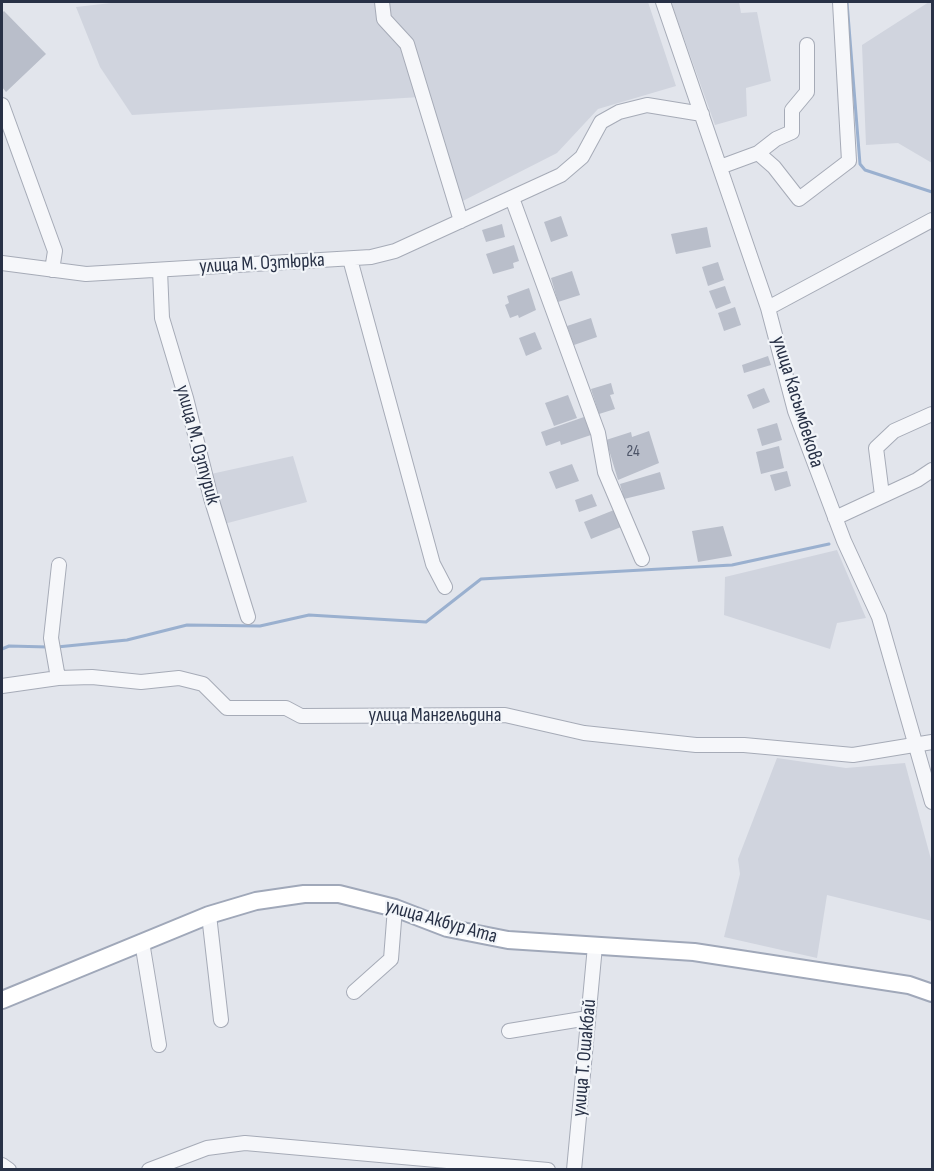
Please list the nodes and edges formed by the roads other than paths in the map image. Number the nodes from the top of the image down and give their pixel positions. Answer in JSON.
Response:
{"nodes":[{"id":1,"x":382,"y":2,"type":"edge"},
{"id":2,"x":663,"y":2,"type":"edge"},
{"id":3,"x":840,"y":2,"type":"edge"},
{"id":4,"x":807,"y":45,"type":"dead end"},
{"id":5,"x":2,"y":105,"type":"edge"},
{"id":6,"x":702,"y":114,"type":"junction"},
{"id":7,"x":758,"y":153,"type":"junction"},
{"id":8,"x":720,"y":166,"type":"junction"},
{"id":9,"x":512,"y":198,"type":"junction"},
{"id":10,"x":933,"y":220,"type":"edge"},
{"id":11,"x":461,"y":221,"type":"junction"},
{"id":12,"x":350,"y":259,"type":"junction"},
{"id":13,"x":2,"y":263,"type":"edge"},
{"id":14,"x":52,"y":270,"type":"junction"},
{"id":15,"x":160,"y":270,"type":"junction"},
{"id":16,"x":768,"y":308,"type":"junction"},
{"id":17,"x":933,"y":414,"type":"edge"},
{"id":18,"x":933,"y":470,"type":"edge"},
{"id":19,"x":882,"y":495,"type":"junction"},
{"id":20,"x":835,"y":518,"type":"junction"},
{"id":21,"x":642,"y":559,"type":"dead end"},
{"id":22,"x":59,"y":565,"type":"dead end"},
{"id":23,"x":445,"y":586,"type":"dead end"},
{"id":24,"x":248,"y":617,"type":"dead end"},
{"id":25,"x":58,"y":678,"type":"junction"},
{"id":26,"x":2,"y":686,"type":"edge"},
{"id":27,"x":933,"y":742,"type":"edge"},
{"id":28,"x":915,"y":747,"type":"junction"},
{"id":29,"x":933,"y":802,"type":"edge"},
{"id":30,"x":395,"y":908,"type":"junction"},
{"id":31,"x":209,"y":915,"type":"junction"},
{"id":32,"x":142,"y":942,"type":"junction"},
{"id":33,"x":595,"y":946,"type":"junction"},
{"id":34,"x":354,"y":993,"type":"dead end"},
{"id":35,"x":933,"y":993,"type":"edge"},
{"id":36,"x":2,"y":1000,"type":"edge"},
{"id":37,"x":588,"y":1018,"type":"junction"},
{"id":38,"x":221,"y":1020,"type":"dead end"},
{"id":39,"x":509,"y":1031,"type":"dead end"},
{"id":40,"x":159,"y":1045,"type":"dead end"},
{"id":41,"x":2,"y":1165,"type":"edge"},
{"id":42,"x":9,"y":1170,"type":"edge"},
{"id":43,"x":149,"y":1170,"type":"edge"},
{"id":44,"x":548,"y":1170,"type":"edge"},
{"id":45,"x":574,"y":1170,"type":"edge"}],
"edges":[{"from":1,"to":11,"type":"street"},
{"from":2,"to":6,"type":"street","name":"улица Касымбекова"},
{"from":3,"to":7,"type":"street"},
{"from":4,"to":7,"type":"street"},
{"from":5,"to":14,"type":"street"},
{"from":6,"to":8,"type":"street","name":"улица Касымбекова"},
{"from":6,"to":9,"type":"street","name":"улица М. Озтюрка"},
{"from":7,"to":8,"type":"street"},
{"from":8,"to":16,"type":"street","name":"улица Касымбекова"},
{"from":9,"to":11,"type":"street","name":"улица М. Озтюрка"},
{"from":9,"to":21,"type":"street"},
{"from":10,"to":16,"type":"street"},
{"from":11,"to":12,"type":"street","name":"улица М. Озтюрка"},
{"from":12,"to":15,"type":"street","name":"улица М. Озтюрка"},
{"from":12,"to":23,"type":"street"},
{"from":13,"to":14,"type":"street","name":"улица М. Озтюрка"},
{"from":14,"to":15,"type":"street","name":"улица М. Озтюрка"},
{"from":15,"to":24,"type":"street","name":"улица М. Озтурик"},
{"from":16,"to":20,"type":"street","name":"улица Касымбекова"},
{"from":17,"to":19,"type":"street"},
{"from":18,"to":19,"type":"street"},
{"from":19,"to":20,"type":"street"},
{"from":20,"to":28,"type":"street","name":"улица Касымбекова"},
{"from":22,"to":25,"type":"street"},
{"from":25,"to":26,"type":"street","name":"улица Мангельдина"},
{"from":25,"to":28,"type":"street","name":"улица Мангельдина"},
{"from":27,"to":28,"type":"street","name":"улица Мангельдина"},
{"from":28,"to":29,"type":"street","name":"улица Касымбекова"},
{"from":30,"to":31,"type":"main road","name":"улица Акбур Ата"},
{"from":30,"to":33,"type":"main road","name":"улица Акбур Ата"},
{"from":30,"to":34,"type":"street"},
{"from":31,"to":32,"type":"main road","name":"улица Акбур Ата"},
{"from":31,"to":38,"type":"street"},
{"from":32,"to":36,"type":"main road","name":"улица Акбур Ата"},
{"from":32,"to":40,"type":"street"},
{"from":33,"to":35,"type":"main road","name":"улица Акбур Ата"},
{"from":33,"to":37,"type":"street","name":"улица Т. Ошакбай"},
{"from":37,"to":39,"type":"street"},
{"from":37,"to":45,"type":"street","name":"улица Т. Ошакбай"},
{"from":41,"to":42,"type":"street"},
{"from":43,"to":44,"type":"street"}]}
